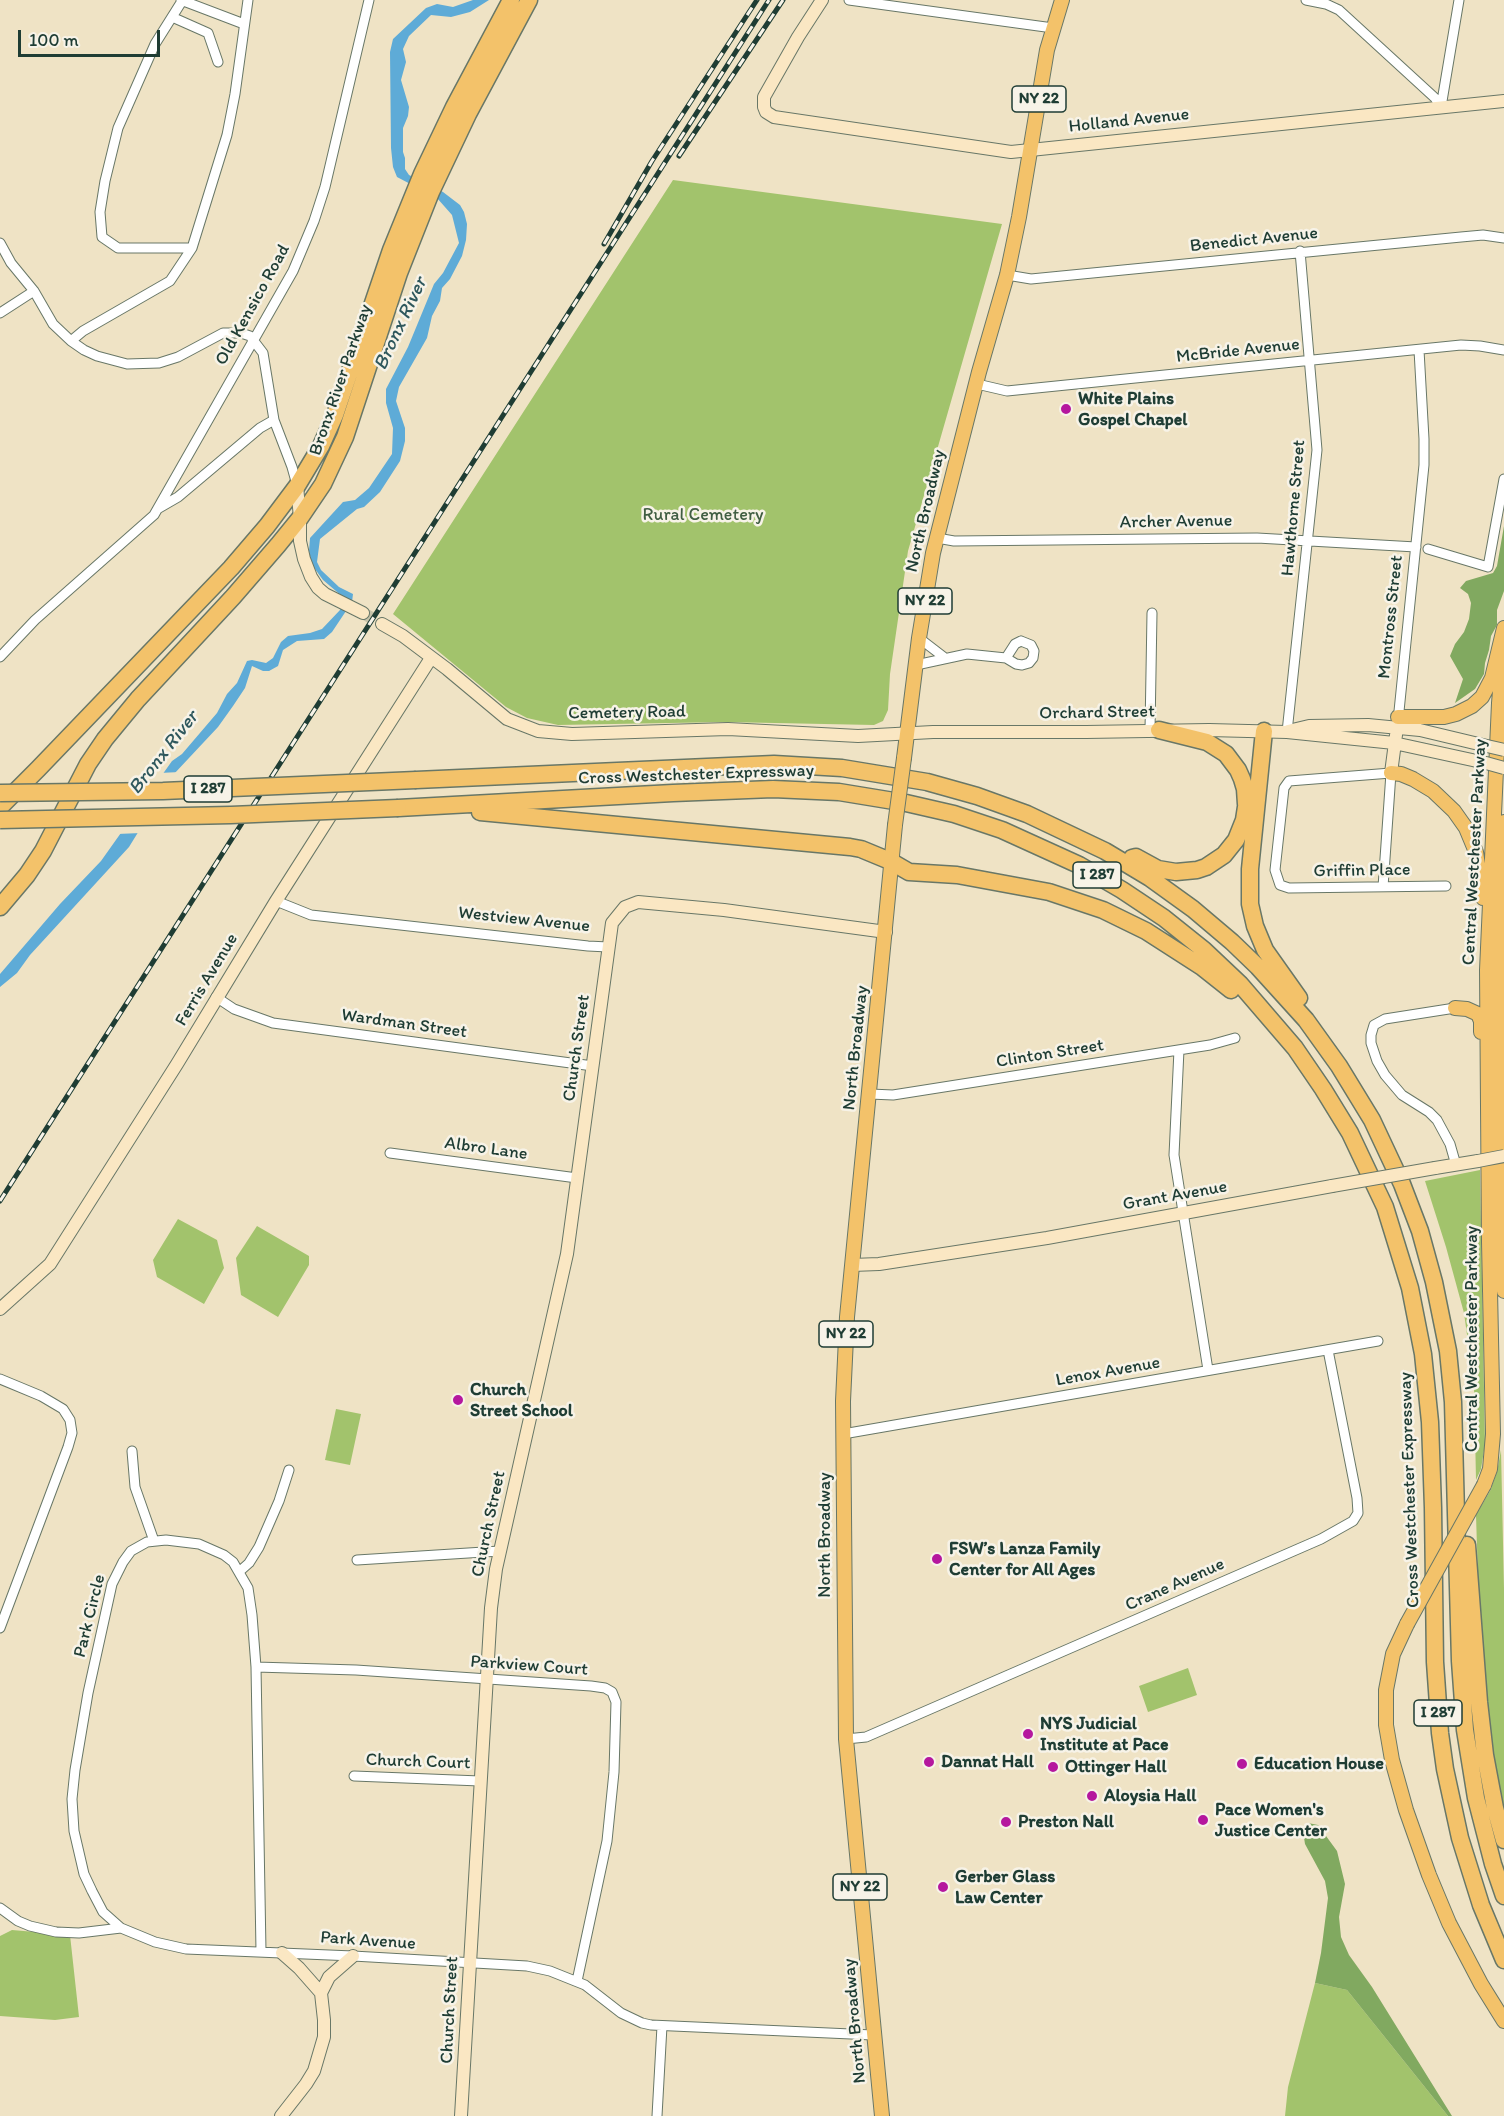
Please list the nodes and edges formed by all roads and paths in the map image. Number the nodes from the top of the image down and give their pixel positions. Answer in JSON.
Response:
{"nodes":[{"id":1,"x":248,"y":0,"type":"edge"},
{"id":2,"x":369,"y":0,"type":"edge"},
{"id":3,"x":511,"y":0,"type":"edge"},
{"id":4,"x":529,"y":0,"type":"edge"},
{"id":5,"x":822,"y":0,"type":"edge"},
{"id":6,"x":849,"y":0,"type":"edge"},
{"id":7,"x":1062,"y":0,"type":"edge"},
{"id":8,"x":1306,"y":0,"type":"edge"},
{"id":9,"x":1459,"y":0,"type":"edge"},
{"id":10,"x":182,"y":1,"type":"edge"},
{"id":11,"x":1327,"y":2,"type":"edge"},
{"id":12,"x":212,"y":12,"type":"junction"},
{"id":13,"x":172,"y":17,"type":"junction"},
{"id":14,"x":244,"y":24,"type":"junction"},
{"id":15,"x":1053,"y":28,"type":"junction"},
{"id":16,"x":208,"y":33,"type":"junction"},
{"id":17,"x":218,"y":62,"type":"dead end"},
{"id":18,"x":1504,"y":101,"type":"edge"},
{"id":19,"x":1441,"y":107,"type":"junction"},
{"id":20,"x":1032,"y":148,"type":"junction"},
{"id":21,"x":429,"y":177,"type":"junction"},
{"id":22,"x":419,"y":199,"type":"junction"},
{"id":23,"x":1504,"y":238,"type":"edge"},
{"id":24,"x":0,"y":243,"type":"edge"},
{"id":25,"x":192,"y":248,"type":"junction"},
{"id":26,"x":1300,"y":252,"type":"junction"},
{"id":27,"x":1007,"y":275,"type":"junction"},
{"id":28,"x":34,"y":291,"type":"junction"},
{"id":29,"x":0,"y":313,"type":"edge"},
{"id":30,"x":254,"y":339,"type":"junction"},
{"id":31,"x":71,"y":341,"type":"junction"},
{"id":32,"x":1419,"y":350,"type":"junction"},
{"id":33,"x":1504,"y":350,"type":"edge"},
{"id":34,"x":1311,"y":360,"type":"junction"},
{"id":35,"x":976,"y":384,"type":"junction"},
{"id":36,"x":274,"y":420,"type":"junction"},
{"id":37,"x":1504,"y":479,"type":"edge"},
{"id":38,"x":297,"y":486,"type":"junction"},
{"id":39,"x":159,"y":508,"type":"junction"},
{"id":40,"x":300,"y":518,"type":"junction"},
{"id":41,"x":937,"y":538,"type":"junction"},
{"id":42,"x":1309,"y":540,"type":"junction"},
{"id":43,"x":1416,"y":547,"type":"junction"},
{"id":44,"x":1428,"y":549,"type":"dead end"},
{"id":45,"x":358,"y":610,"type":"tunnel mouth"},
{"id":46,"x":1152,"y":614,"type":"dead end"},
{"id":47,"x":382,"y":624,"type":"tunnel mouth"},
{"id":48,"x":1504,"y":628,"type":"edge"},
{"id":49,"x":919,"y":638,"type":"junction"},
{"id":50,"x":1504,"y":644,"type":"edge"},
{"id":51,"x":0,"y":657,"type":"edge"},
{"id":52,"x":431,"y":658,"type":"junction"},
{"id":53,"x":945,"y":658,"type":"junction"},
{"id":54,"x":1006,"y":658,"type":"dead end"},
{"id":55,"x":916,"y":664,"type":"junction"},
{"id":56,"x":1398,"y":722,"type":"junction"},
{"id":57,"x":1154,"y":730,"type":"junction"},
{"id":58,"x":1260,"y":731,"type":"junction"},
{"id":59,"x":1287,"y":732,"type":"junction"},
{"id":60,"x":907,"y":734,"type":"junction"},
{"id":61,"x":1394,"y":743,"type":"junction"},
{"id":62,"x":1504,"y":750,"type":"edge"},
{"id":63,"x":1504,"y":768,"type":"edge"},
{"id":64,"x":1391,"y":773,"type":"junction"},
{"id":65,"x":0,"y":793,"type":"edge"},
{"id":66,"x":0,"y":807,"type":"edge"},
{"id":67,"x":404,"y":808,"type":"junction"},
{"id":68,"x":1246,"y":810,"type":"junction"},
{"id":69,"x":0,"y":820,"type":"edge"},
{"id":70,"x":1504,"y":822,"type":"edge"},
{"id":71,"x":1119,"y":859,"type":"junction"},
{"id":72,"x":890,"y":861,"type":"junction"},
{"id":73,"x":1446,"y":886,"type":"dead end"},
{"id":74,"x":1383,"y":887,"type":"junction"},
{"id":75,"x":276,"y":901,"type":"junction"},
{"id":76,"x":0,"y":907,"type":"edge"},
{"id":77,"x":1489,"y":910,"type":"junction"},
{"id":78,"x":1502,"y":928,"type":"edge"},
{"id":79,"x":886,"y":932,"type":"junction"},
{"id":80,"x":608,"y":947,"type":"junction"},
{"id":81,"x":1488,"y":958,"type":"junction"},
{"id":82,"x":216,"y":997,"type":"junction"},
{"id":83,"x":1455,"y":1008,"type":"junction"},
{"id":84,"x":1306,"y":1020,"type":"junction"},
{"id":85,"x":1504,"y":1026,"type":"edge"},
{"id":86,"x":1235,"y":1038,"type":"dead end"},
{"id":87,"x":1179,"y":1050,"type":"junction"},
{"id":88,"x":593,"y":1066,"type":"junction"},
{"id":89,"x":1314,"y":1075,"type":"junction"},
{"id":90,"x":1493,"y":1089,"type":"junction"},
{"id":91,"x":870,"y":1094,"type":"junction"},
{"id":92,"x":390,"y":1153,"type":"dead end"},
{"id":93,"x":1504,"y":1156,"type":"edge"},
{"id":94,"x":1456,"y":1165,"type":"junction"},
{"id":95,"x":577,"y":1178,"type":"junction"},
{"id":96,"x":1182,"y":1214,"type":"junction"},
{"id":97,"x":852,"y":1265,"type":"junction"},
{"id":98,"x":1504,"y":1291,"type":"edge"},
{"id":99,"x":0,"y":1309,"type":"edge"},
{"id":100,"x":1378,"y":1341,"type":"dead end"},
{"id":101,"x":1328,"y":1350,"type":"junction"},
{"id":102,"x":1208,"y":1370,"type":"junction"},
{"id":103,"x":0,"y":1379,"type":"edge"},
{"id":104,"x":843,"y":1434,"type":"junction"},
{"id":105,"x":132,"y":1451,"type":"dead end"},
{"id":106,"x":1455,"y":1455,"type":"junction"},
{"id":107,"x":289,"y":1470,"type":"dead end"},
{"id":108,"x":154,"y":1541,"type":"junction"},
{"id":109,"x":500,"y":1551,"type":"junction"},
{"id":110,"x":357,"y":1560,"type":"dead end"},
{"id":111,"x":240,"y":1571,"type":"junction"},
{"id":112,"x":0,"y":1628,"type":"edge"},
{"id":113,"x":256,"y":1667,"type":"junction"},
{"id":114,"x":486,"y":1680,"type":"junction"},
{"id":115,"x":846,"y":1739,"type":"junction"},
{"id":116,"x":354,"y":1776,"type":"dead end"},
{"id":117,"x":480,"y":1781,"type":"junction"},
{"id":118,"x":1504,"y":1840,"type":"edge"},
{"id":119,"x":1504,"y":1896,"type":"edge"},
{"id":120,"x":0,"y":1908,"type":"edge"},
{"id":121,"x":9,"y":1914,"type":"junction"},
{"id":122,"x":0,"y":1922,"type":"edge"},
{"id":123,"x":121,"y":1928,"type":"junction"},
{"id":124,"x":261,"y":1951,"type":"junction"},
{"id":125,"x":282,"y":1953,"type":"junction"},
{"id":126,"x":353,"y":1956,"type":"junction"},
{"id":127,"x":1504,"y":1960,"type":"edge"},
{"id":128,"x":471,"y":1964,"type":"junction"},
{"id":129,"x":577,"y":1981,"type":"junction"},
{"id":130,"x":321,"y":1993,"type":"junction"},
{"id":131,"x":1504,"y":2021,"type":"edge"},
{"id":132,"x":662,"y":2026,"type":"junction"},
{"id":133,"x":873,"y":2035,"type":"junction"},
{"id":134,"x":281,"y":2116,"type":"edge"},
{"id":135,"x":461,"y":2116,"type":"edge"},
{"id":136,"x":657,"y":2116,"type":"edge"},
{"id":137,"x":882,"y":2116,"type":"edge"}],
"edges":[{"from":1,"to":14,"type":"street"},
{"from":2,"to":30,"type":"street","name":"Old Kensico Road"},
{"from":3,"to":21,"type":"highway","name":"Bronx River Parkway"},
{"from":4,"to":21,"type":"highway","name":"Bronx River Parkway"},
{"from":5,"to":20,"type":"street","name":"Holland Avenue"},
{"from":6,"to":15,"type":"street"},
{"from":7,"to":15,"type":"main road","name":"North Broadway","number":"NY 22"},
{"from":8,"to":11,"type":"street"},
{"from":9,"to":19,"type":"street"},
{"from":10,"to":12,"type":"street"},
{"from":10,"to":13,"type":"street"},
{"from":11,"to":19,"type":"street"},
{"from":12,"to":14,"type":"street"},
{"from":12,"to":16,"type":"street"},
{"from":13,"to":16,"type":"street"},
{"from":13,"to":25,"type":"street"},
{"from":14,"to":25,"type":"street"},
{"from":15,"to":20,"type":"main road","name":"North Broadway","number":"NY 22"},
{"from":16,"to":17,"type":"street"},
{"from":18,"to":19,"type":"street","name":"Holland Avenue"},
{"from":19,"to":20,"type":"street","name":"Holland Avenue"},
{"from":20,"to":27,"type":"main road","name":"North Broadway","number":"NY 22"},
{"from":21,"to":22,"type":"highway","name":"Bronx River Parkway"},
{"from":22,"to":38,"type":"highway","name":"Bronx River Parkway"},
{"from":22,"to":40,"type":"highway","name":"Bronx River Parkway"},
{"from":23,"to":26,"type":"street","name":"Benedict Avenue"},
{"from":24,"to":28,"type":"street"},
{"from":25,"to":31,"type":"street"},
{"from":26,"to":27,"type":"street","name":"Benedict Avenue"},
{"from":26,"to":34,"type":"street","name":"Hawthorne Street"},
{"from":27,"to":35,"type":"main road","name":"North Broadway","number":"NY 22"},
{"from":28,"to":29,"type":"street"},
{"from":28,"to":31,"type":"street"},
{"from":30,"to":31,"type":"street"},
{"from":30,"to":36,"type":"street"},
{"from":30,"to":39,"type":"street","name":"Old Kensico Road"},
{"from":32,"to":33,"type":"street","name":"McBride Avenue"},
{"from":32,"to":34,"type":"street","name":"McBride Avenue"},
{"from":32,"to":43,"type":"street","name":"Montross Street"},
{"from":34,"to":35,"type":"street","name":"McBride Avenue"},
{"from":34,"to":42,"type":"street","name":"Hawthorne Street"},
{"from":35,"to":41,"type":"main road","name":"North Broadway","number":"NY 22"},
{"from":36,"to":38,"type":"street"},
{"from":36,"to":39,"type":"street","name":"Old Kensico Road"},
{"from":37,"to":44,"type":"street"},
{"from":38,"to":40,"type":"street"},
{"from":38,"to":66,"type":"highway","name":"Bronx River Parkway"},
{"from":39,"to":51,"type":"street","name":"Old Kensico Road"},
{"from":40,"to":45,"type":"street"},
{"from":40,"to":76,"type":"highway","name":"Bronx River Parkway"},
{"from":41,"to":42,"type":"street","name":"Archer Avenue"},
{"from":41,"to":49,"type":"main road","name":"North Broadway","number":"NY 22"},
{"from":42,"to":43,"type":"street","name":"Archer Avenue"},
{"from":42,"to":59,"type":"street","name":"Hawthorne Street"},
{"from":43,"to":56,"type":"street","name":"Montross Street"},
{"from":46,"to":57,"type":"street"},
{"from":47,"to":52,"type":"street","name":"Cemetery Road"},
{"from":48,"to":56,"type":"main road"},
{"from":49,"to":53,"type":"street"},
{"from":49,"to":55,"type":"main road","name":"North Broadway","number":"NY 22"},
{"from":50,"to":77,"type":"main road","name":"Central Westchester Parkway"},
{"from":52,"to":60,"type":"street","name":"Cemetery Road"},
{"from":52,"to":75,"type":"street","name":"Ferris Avenue"},
{"from":53,"to":54,"type":"street"},
{"from":53,"to":55,"type":"street"},
{"from":55,"to":60,"type":"main road","name":"North Broadway","number":"NY 22"},
{"from":56,"to":59,"type":"street","name":"Orchard Street"},
{"from":56,"to":61,"type":"street","name":"Montross Street"},
{"from":56,"to":62,"type":"street","bridge":true},
{"from":57,"to":58,"type":"street","name":"Orchard Street"},
{"from":57,"to":60,"type":"street","name":"Orchard Street"},
{"from":57,"to":68,"type":"highway"},
{"from":58,"to":59,"type":"street","name":"Orchard Street"},
{"from":58,"to":68,"type":"highway"},
{"from":58,"to":84,"type":"highway"},
{"from":59,"to":61,"type":"street","name":"Orchard Street"},
{"from":60,"to":72,"type":"main road","name":"North Broadway","number":"NY 22","bridge":true},
{"from":61,"to":63,"type":"street","name":"Orchard Street","bridge":true},
{"from":61,"to":64,"type":"street","name":"Montross Street"},
{"from":64,"to":74,"type":"street","name":"Montross Street"},
{"from":64,"to":74,"type":"street","name":"Griffin Place"},
{"from":64,"to":77,"type":"main road"},
{"from":65,"to":71,"type":"highway","name":"Cross Westchester Expressway","number":"I 287","bridge":true},
{"from":67,"to":69,"type":"highway","name":"Cross Westchester Expressway","number":"I 287","bridge":true},
{"from":67,"to":72,"type":"highway"},
{"from":67,"to":89,"type":"highway","name":"Cross Westchester Expressway","number":"I 287"},
{"from":68,"to":71,"type":"highway"},
{"from":70,"to":78,"type":"main road","name":"Central Westchester Parkway"},
{"from":71,"to":84,"type":"highway","name":"Cross Westchester Expressway","number":"I 287"},
{"from":72,"to":79,"type":"main road","name":"North Broadway","number":"NY 22"},
{"from":72,"to":89,"type":"highway"},
{"from":73,"to":74,"type":"street","name":"Griffin Place"},
{"from":75,"to":80,"type":"street","name":"Westview Avenue"},
{"from":75,"to":82,"type":"street","name":"Ferris Avenue"},
{"from":77,"to":81,"type":"main road","name":"Central Westchester Parkway"},
{"from":78,"to":90,"type":"main road","name":"Central Westchester Parkway"},
{"from":79,"to":80,"type":"street","name":"Westview Avenue"},
{"from":79,"to":91,"type":"main road","name":"North Broadway","number":"NY 22"},
{"from":80,"to":88,"type":"street","name":"Church Street"},
{"from":81,"to":83,"type":"main road"},
{"from":81,"to":90,"type":"main road","name":"Central Westchester Parkway"},
{"from":82,"to":88,"type":"street","name":"Wardman Street"},
{"from":82,"to":99,"type":"street","name":"Ferris Avenue"},
{"from":83,"to":90,"type":"main road"},
{"from":83,"to":94,"type":"street"},
{"from":84,"to":106,"type":"highway","name":"Cross Westchester Expressway","number":"I 287"},
{"from":85,"to":90,"type":"main road"},
{"from":86,"to":87,"type":"street","name":"Clinton Street"},
{"from":87,"to":91,"type":"street","name":"Clinton Street"},
{"from":87,"to":96,"type":"street"},
{"from":88,"to":95,"type":"street","name":"Church Street"},
{"from":89,"to":127,"type":"highway","name":"Cross Westchester Expressway","number":"I 287"},
{"from":90,"to":98,"type":"main road","name":"Central Westchester Parkway"},
{"from":90,"to":131,"type":"main road","name":"Central Westchester Parkway","bridge":true},
{"from":91,"to":97,"type":"main road","name":"North Broadway","number":"NY 22"},
{"from":92,"to":95,"type":"street","name":"Albro Lane"},
{"from":93,"to":94,"type":"street","name":"Grant Avenue","bridge":true},
{"from":94,"to":96,"type":"street","name":"Grant Avenue","bridge":true},
{"from":95,"to":109,"type":"street","name":"Church Street"},
{"from":96,"to":97,"type":"street","name":"Grant Avenue"},
{"from":96,"to":102,"type":"street"},
{"from":97,"to":104,"type":"main road","name":"North Broadway","number":"NY 22"},
{"from":100,"to":101,"type":"street","name":"Lenox Avenue"},
{"from":101,"to":102,"type":"street","name":"Lenox Avenue"},
{"from":101,"to":115,"type":"street","name":"Crane Avenue"},
{"from":102,"to":104,"type":"street","name":"Lenox Avenue"},
{"from":103,"to":112,"type":"street"},
{"from":104,"to":115,"type":"main road","name":"North Broadway","number":"NY 22"},
{"from":105,"to":108,"type":"street"},
{"from":106,"to":118,"type":"highway"},
{"from":106,"to":119,"type":"highway","name":"Cross Westchester Expressway","number":"I 287"},
{"from":107,"to":111,"type":"street"},
{"from":108,"to":111,"type":"street"},
{"from":108,"to":123,"type":"street","name":"Park Circle"},
{"from":109,"to":110,"type":"street"},
{"from":109,"to":114,"type":"street","name":"Church Street"},
{"from":111,"to":113,"type":"street"},
{"from":113,"to":114,"type":"street","name":"Parkview Court"},
{"from":113,"to":124,"type":"street"},
{"from":114,"to":117,"type":"street","name":"Church Street"},
{"from":114,"to":129,"type":"street","name":"Parkview Court"},
{"from":115,"to":133,"type":"main road","name":"North Broadway","number":"NY 22"},
{"from":116,"to":117,"type":"street","name":"Church Court"},
{"from":117,"to":128,"type":"street","name":"Church Street"},
{"from":120,"to":121,"type":"street","name":"Park Avenue"},
{"from":121,"to":122,"type":"street"},
{"from":121,"to":123,"type":"street","name":"Park Avenue"},
{"from":123,"to":124,"type":"street","name":"Park Avenue"},
{"from":124,"to":125,"type":"street","name":"Park Avenue"},
{"from":125,"to":126,"type":"street","name":"Park Avenue"},
{"from":125,"to":130,"type":"street"},
{"from":126,"to":128,"type":"street","name":"Park Avenue"},
{"from":126,"to":130,"type":"street"},
{"from":128,"to":129,"type":"street","name":"Park Avenue"},
{"from":128,"to":135,"type":"street","name":"Church Street"},
{"from":129,"to":132,"type":"street","name":"Park Avenue"},
{"from":130,"to":134,"type":"street"},
{"from":132,"to":133,"type":"street","name":"Park Avenue"},
{"from":132,"to":136,"type":"street"},
{"from":133,"to":137,"type":"main road","name":"North Broadway","number":"NY 22"}]}
